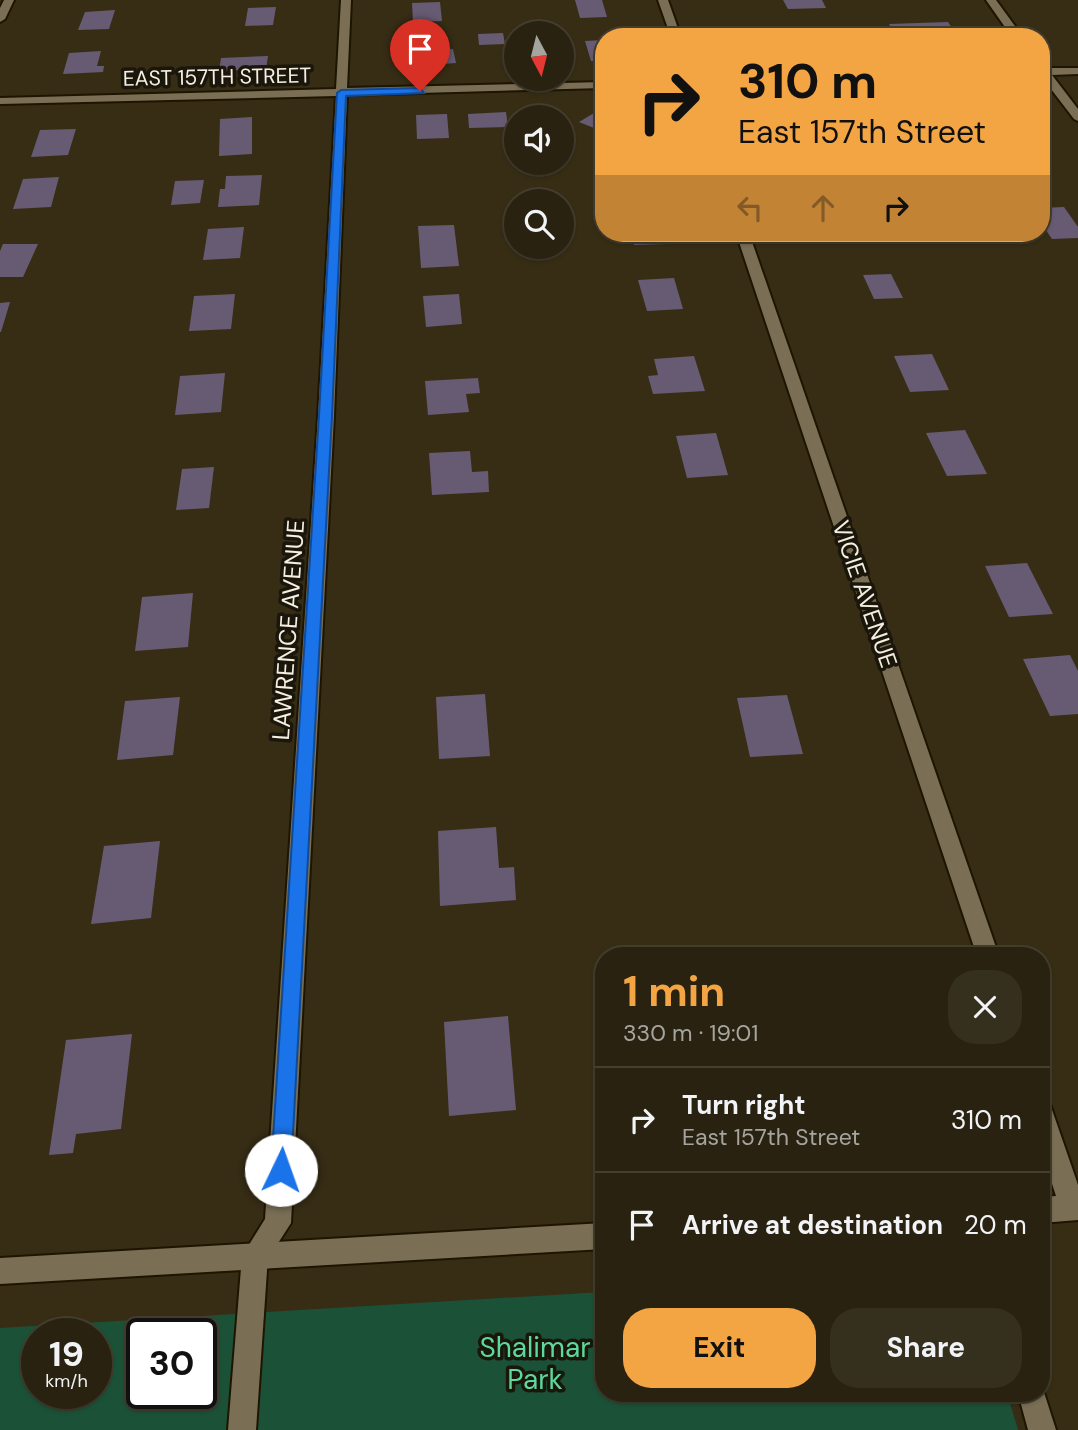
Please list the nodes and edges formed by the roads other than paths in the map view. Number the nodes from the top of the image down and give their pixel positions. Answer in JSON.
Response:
{"nodes":[{"id":1,"x":9,"y":0,"type":"edge"},
{"id":2,"x":346,"y":0,"type":"edge"},
{"id":3,"x":663,"y":0,"type":"edge"},
{"id":4,"x":991,"y":0,"type":"edge"},
{"id":5,"x":0,"y":19,"type":"edge"},
{"id":6,"x":673,"y":28,"type":"edge"},
{"id":7,"x":1011,"y":28,"type":"edge"},
{"id":8,"x":1050,"y":71,"type":"edge"},
{"id":9,"x":1078,"y":71,"type":"edge"},
{"id":10,"x":1050,"y":81,"type":"edge"},
{"id":11,"x":595,"y":85,"type":"edge"},
{"id":12,"x":341,"y":93,"type":"junction"},
{"id":13,"x":0,"y":101,"type":"edge"},
{"id":14,"x":1078,"y":117,"type":"edge"},
{"id":15,"x":745,"y":242,"type":"edge"},
{"id":16,"x":985,"y":947,"type":"edge"},
{"id":17,"x":1050,"y":1137,"type":"edge"},
{"id":18,"x":1076,"y":1208,"type":"edge"},
{"id":19,"x":1050,"y":1209,"type":"edge"},
{"id":20,"x":595,"y":1237,"type":"edge"},
{"id":21,"x":255,"y":1256,"type":"junction"},
{"id":22,"x":0,"y":1271,"type":"edge"},
{"id":23,"x":1034,"y":1402,"type":"edge"},
{"id":24,"x":242,"y":1430,"type":"edge"},
{"id":25,"x":1042,"y":1430,"type":"edge"}],
"edges":[{"from":1,"to":5,"type":"street"},
{"from":2,"to":12,"type":"street","name":"LAWRENCE AVENUE"},
{"from":3,"to":6,"type":"street"},
{"from":4,"to":7,"type":"street"},
{"from":8,"to":9,"type":"street"},
{"from":10,"to":14,"type":"street"},
{"from":11,"to":12,"type":"street","name":"EAST 157TH STREET"},
{"from":12,"to":13,"type":"street","name":"EAST 157TH STREET"},
{"from":12,"to":21,"type":"street","name":"LAWRENCE AVENUE"},
{"from":15,"to":16,"type":"street","name":"VICIE AVENUE"},
{"from":17,"to":18,"type":"street"},
{"from":18,"to":19,"type":"street"},
{"from":20,"to":21,"type":"street"},
{"from":21,"to":22,"type":"street"},
{"from":21,"to":24,"type":"street"},
{"from":23,"to":25,"type":"street"}]}
